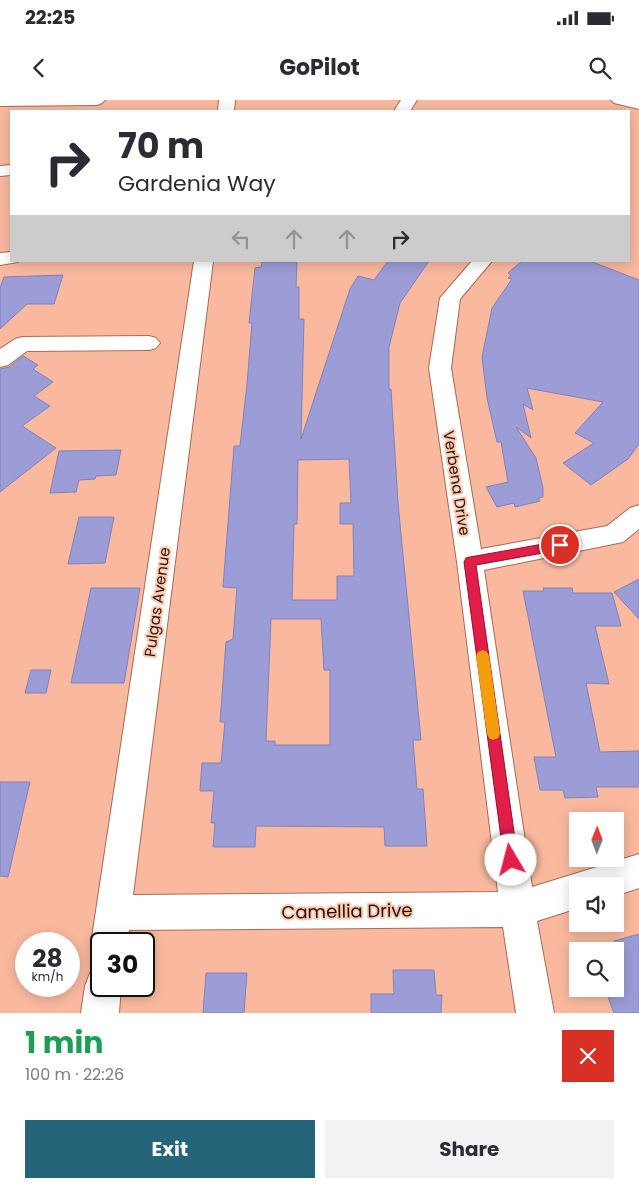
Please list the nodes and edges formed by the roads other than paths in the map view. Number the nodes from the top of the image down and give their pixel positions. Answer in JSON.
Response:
{"nodes":[{"id":1,"x":97,"y":100,"type":"edge"},
{"id":2,"x":0,"y":101,"type":"edge"},
{"id":3,"x":204,"y":262,"type":"edge"},
{"id":4,"x":482,"y":262,"type":"edge"},
{"id":5,"x":149,"y":343,"type":"dead end"},
{"id":6,"x":0,"y":360,"type":"edge"},
{"id":7,"x":639,"y":515,"type":"edge"},
{"id":8,"x":470,"y":562,"type":"junction"},
{"id":9,"x":639,"y":872,"type":"edge"},
{"id":10,"x":622,"y":877,"type":"edge"},
{"id":11,"x":569,"y":893,"type":"edge"},
{"id":12,"x":518,"y":909,"type":"junction"},
{"id":13,"x":112,"y":928,"type":"edge"},
{"id":14,"x":102,"y":997,"type":"edge"},
{"id":15,"x":100,"y":1013,"type":"edge"},
{"id":16,"x":535,"y":1013,"type":"edge"}],
"edges":[{"from":1,"to":2,"type":"street"},
{"from":3,"to":13,"type":"street","name":"Pulgas Avenue"},
{"from":4,"to":8,"type":"street","name":"Verbena Drive"},
{"from":5,"to":6,"type":"street"},
{"from":7,"to":8,"type":"street"},
{"from":8,"to":12,"type":"street","name":"Verbena Drive"},
{"from":9,"to":10,"type":"street"},
{"from":11,"to":12,"type":"street","name":"Camellia Drive"},
{"from":12,"to":13,"type":"street","name":"Camellia Drive"},
{"from":12,"to":16,"type":"street","name":"Verbena Drive"},
{"from":14,"to":15,"type":"street"}]}
